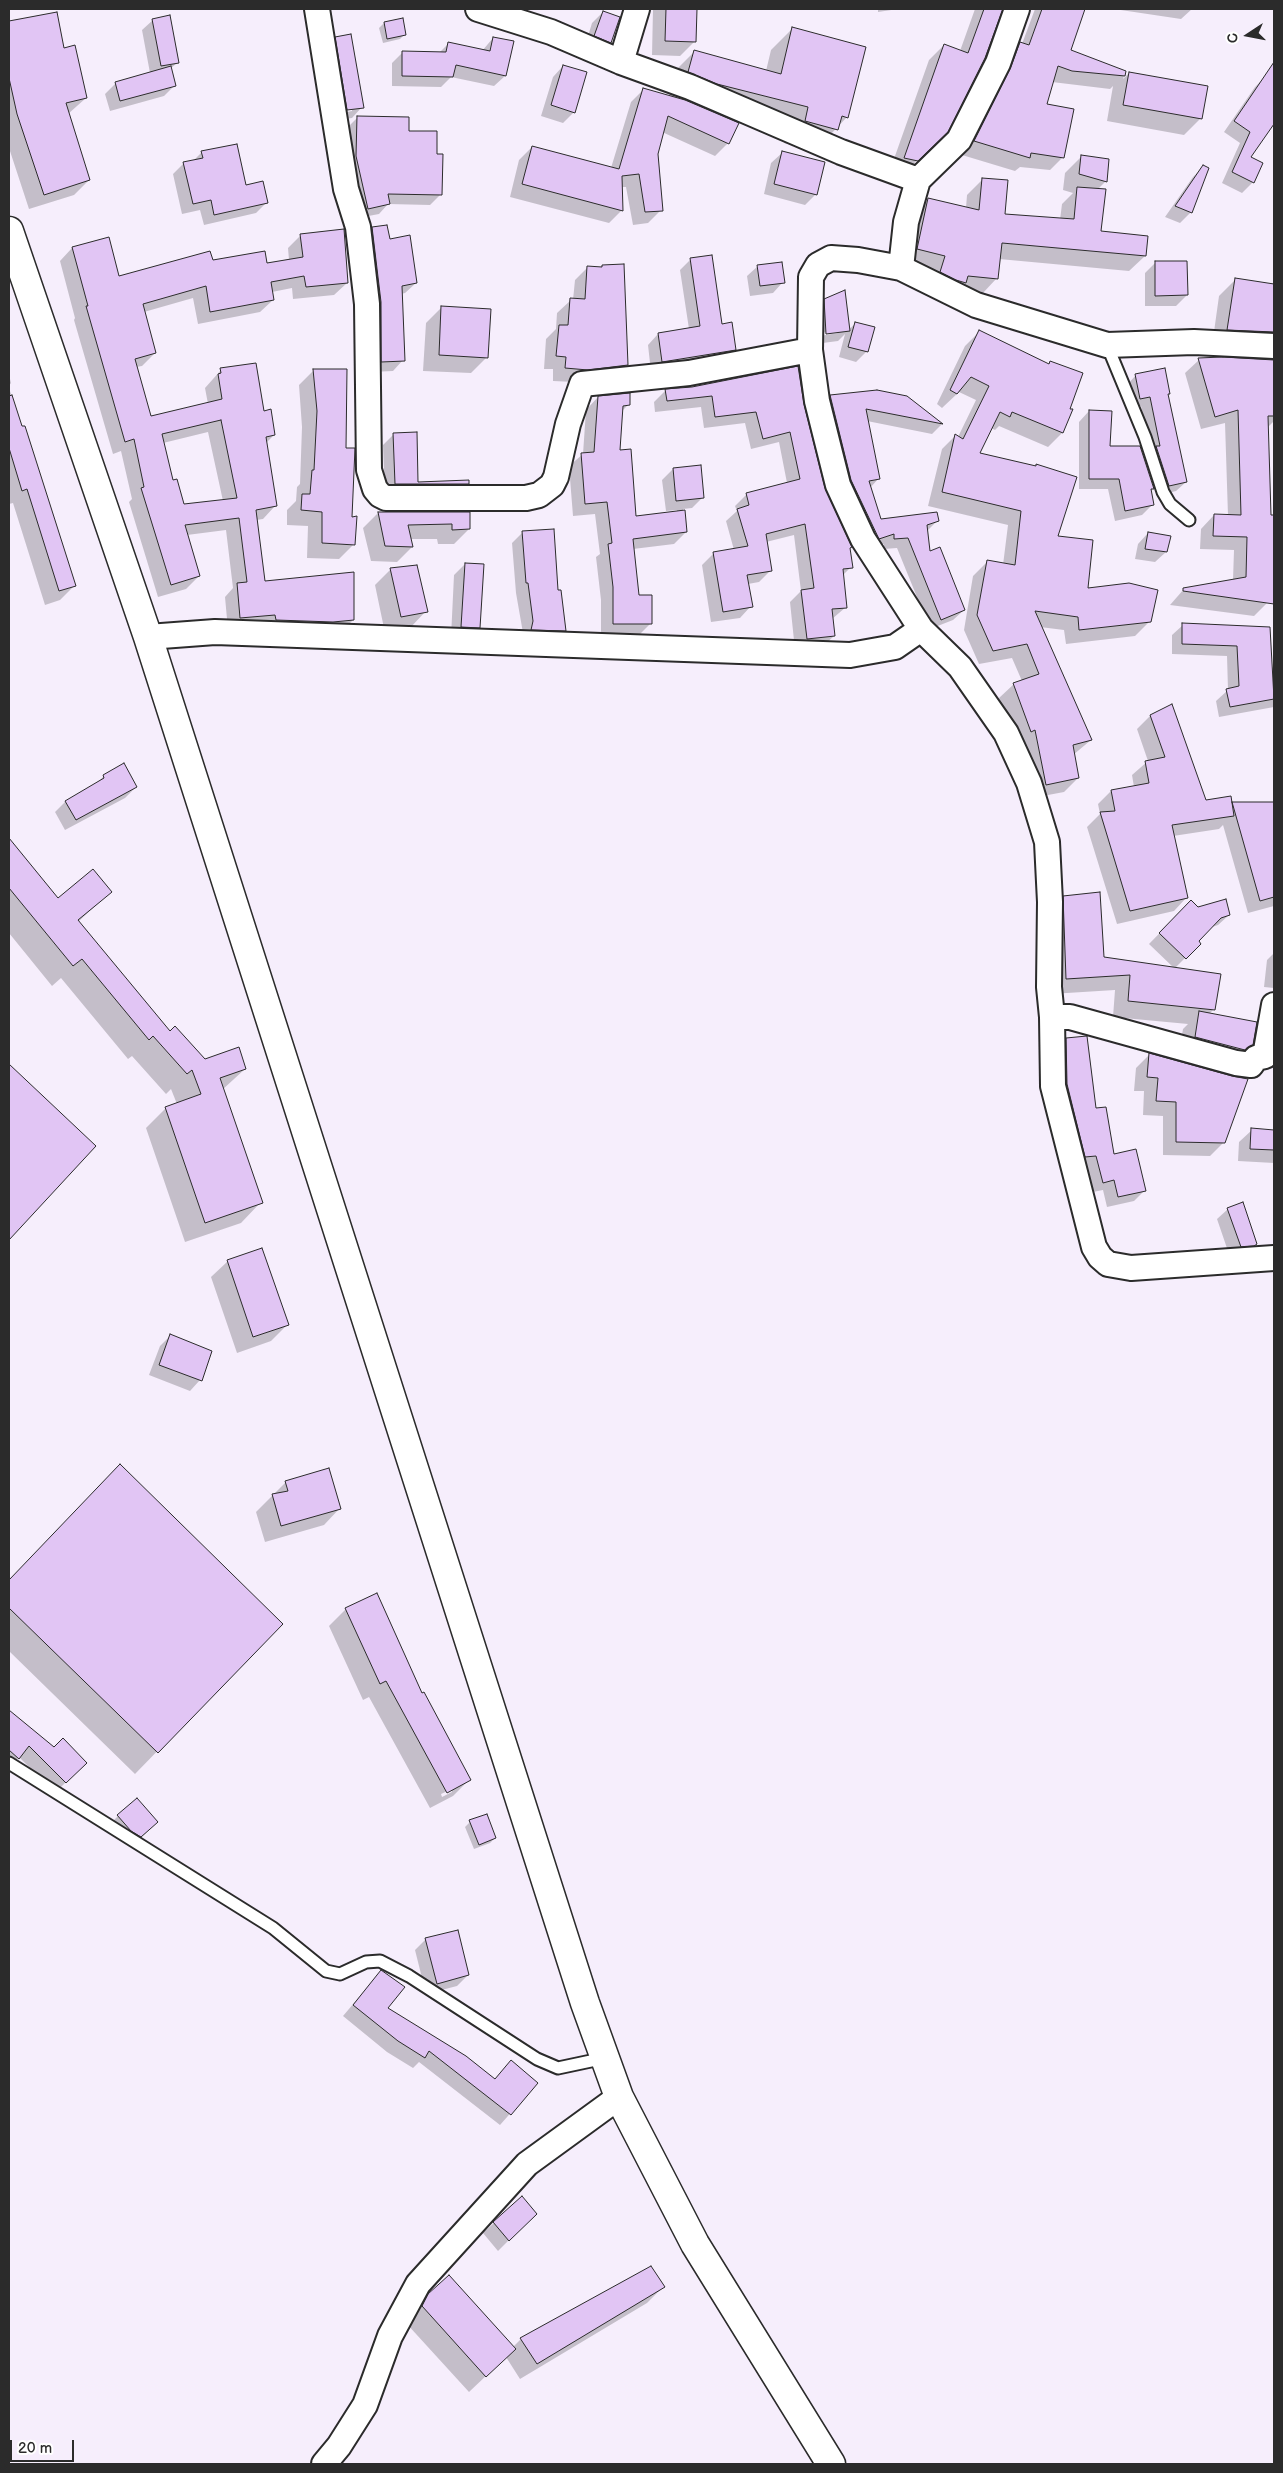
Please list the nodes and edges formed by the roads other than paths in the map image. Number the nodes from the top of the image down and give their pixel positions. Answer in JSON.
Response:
{"nodes":[{"id":1,"x":317,"y":9,"type":"edge"},
{"id":2,"x":478,"y":9,"type":"edge"},
{"id":3,"x":638,"y":9,"type":"edge"},
{"id":4,"x":1017,"y":9,"type":"edge"},
{"id":5,"x":621,"y":62,"type":"junction"},
{"id":6,"x":918,"y":180,"type":"junction"},
{"id":7,"x":9,"y":231,"type":"edge"},
{"id":8,"x":901,"y":268,"type":"junction"},
{"id":9,"x":1107,"y":345,"type":"junction"},
{"id":10,"x":1274,"y":346,"type":"edge"},
{"id":11,"x":810,"y":350,"type":"junction"},
{"id":12,"x":1189,"y":520,"type":"dead end"},
{"id":13,"x":921,"y":629,"type":"junction"},
{"id":14,"x":148,"y":637,"type":"junction"},
{"id":15,"x":1274,"y":1005,"type":"edge"},
{"id":16,"x":1052,"y":1017,"type":"junction"},
{"id":17,"x":1274,"y":1258,"type":"edge"},
{"id":18,"x":9,"y":1763,"type":"edge"},
{"id":19,"x":605,"y":2058,"type":"junction"},
{"id":20,"x":618,"y":2097,"type":"junction"},
{"id":21,"x":324,"y":2464,"type":"edge"},
{"id":22,"x":831,"y":2464,"type":"edge"}],
"edges":[{"from":1,"to":11,"type":"street"},
{"from":2,"to":5,"type":"street"},
{"from":3,"to":5,"type":"street"},
{"from":4,"to":6,"type":"street"},
{"from":5,"to":6,"type":"street"},
{"from":6,"to":8,"type":"street"},
{"from":7,"to":14,"type":"main road"},
{"from":8,"to":9,"type":"street"},
{"from":8,"to":11,"type":"street"},
{"from":9,"to":10,"type":"street"},
{"from":9,"to":12,"type":"lane"},
{"from":11,"to":13,"type":"street"},
{"from":13,"to":14,"type":"street"},
{"from":13,"to":16,"type":"street"},
{"from":14,"to":19,"type":"main road"},
{"from":15,"to":16,"type":"street"},
{"from":16,"to":17,"type":"street"},
{"from":18,"to":19,"type":"lane"},
{"from":19,"to":20,"type":"main road"},
{"from":20,"to":21,"type":"street"},
{"from":20,"to":22,"type":"main road"}]}
